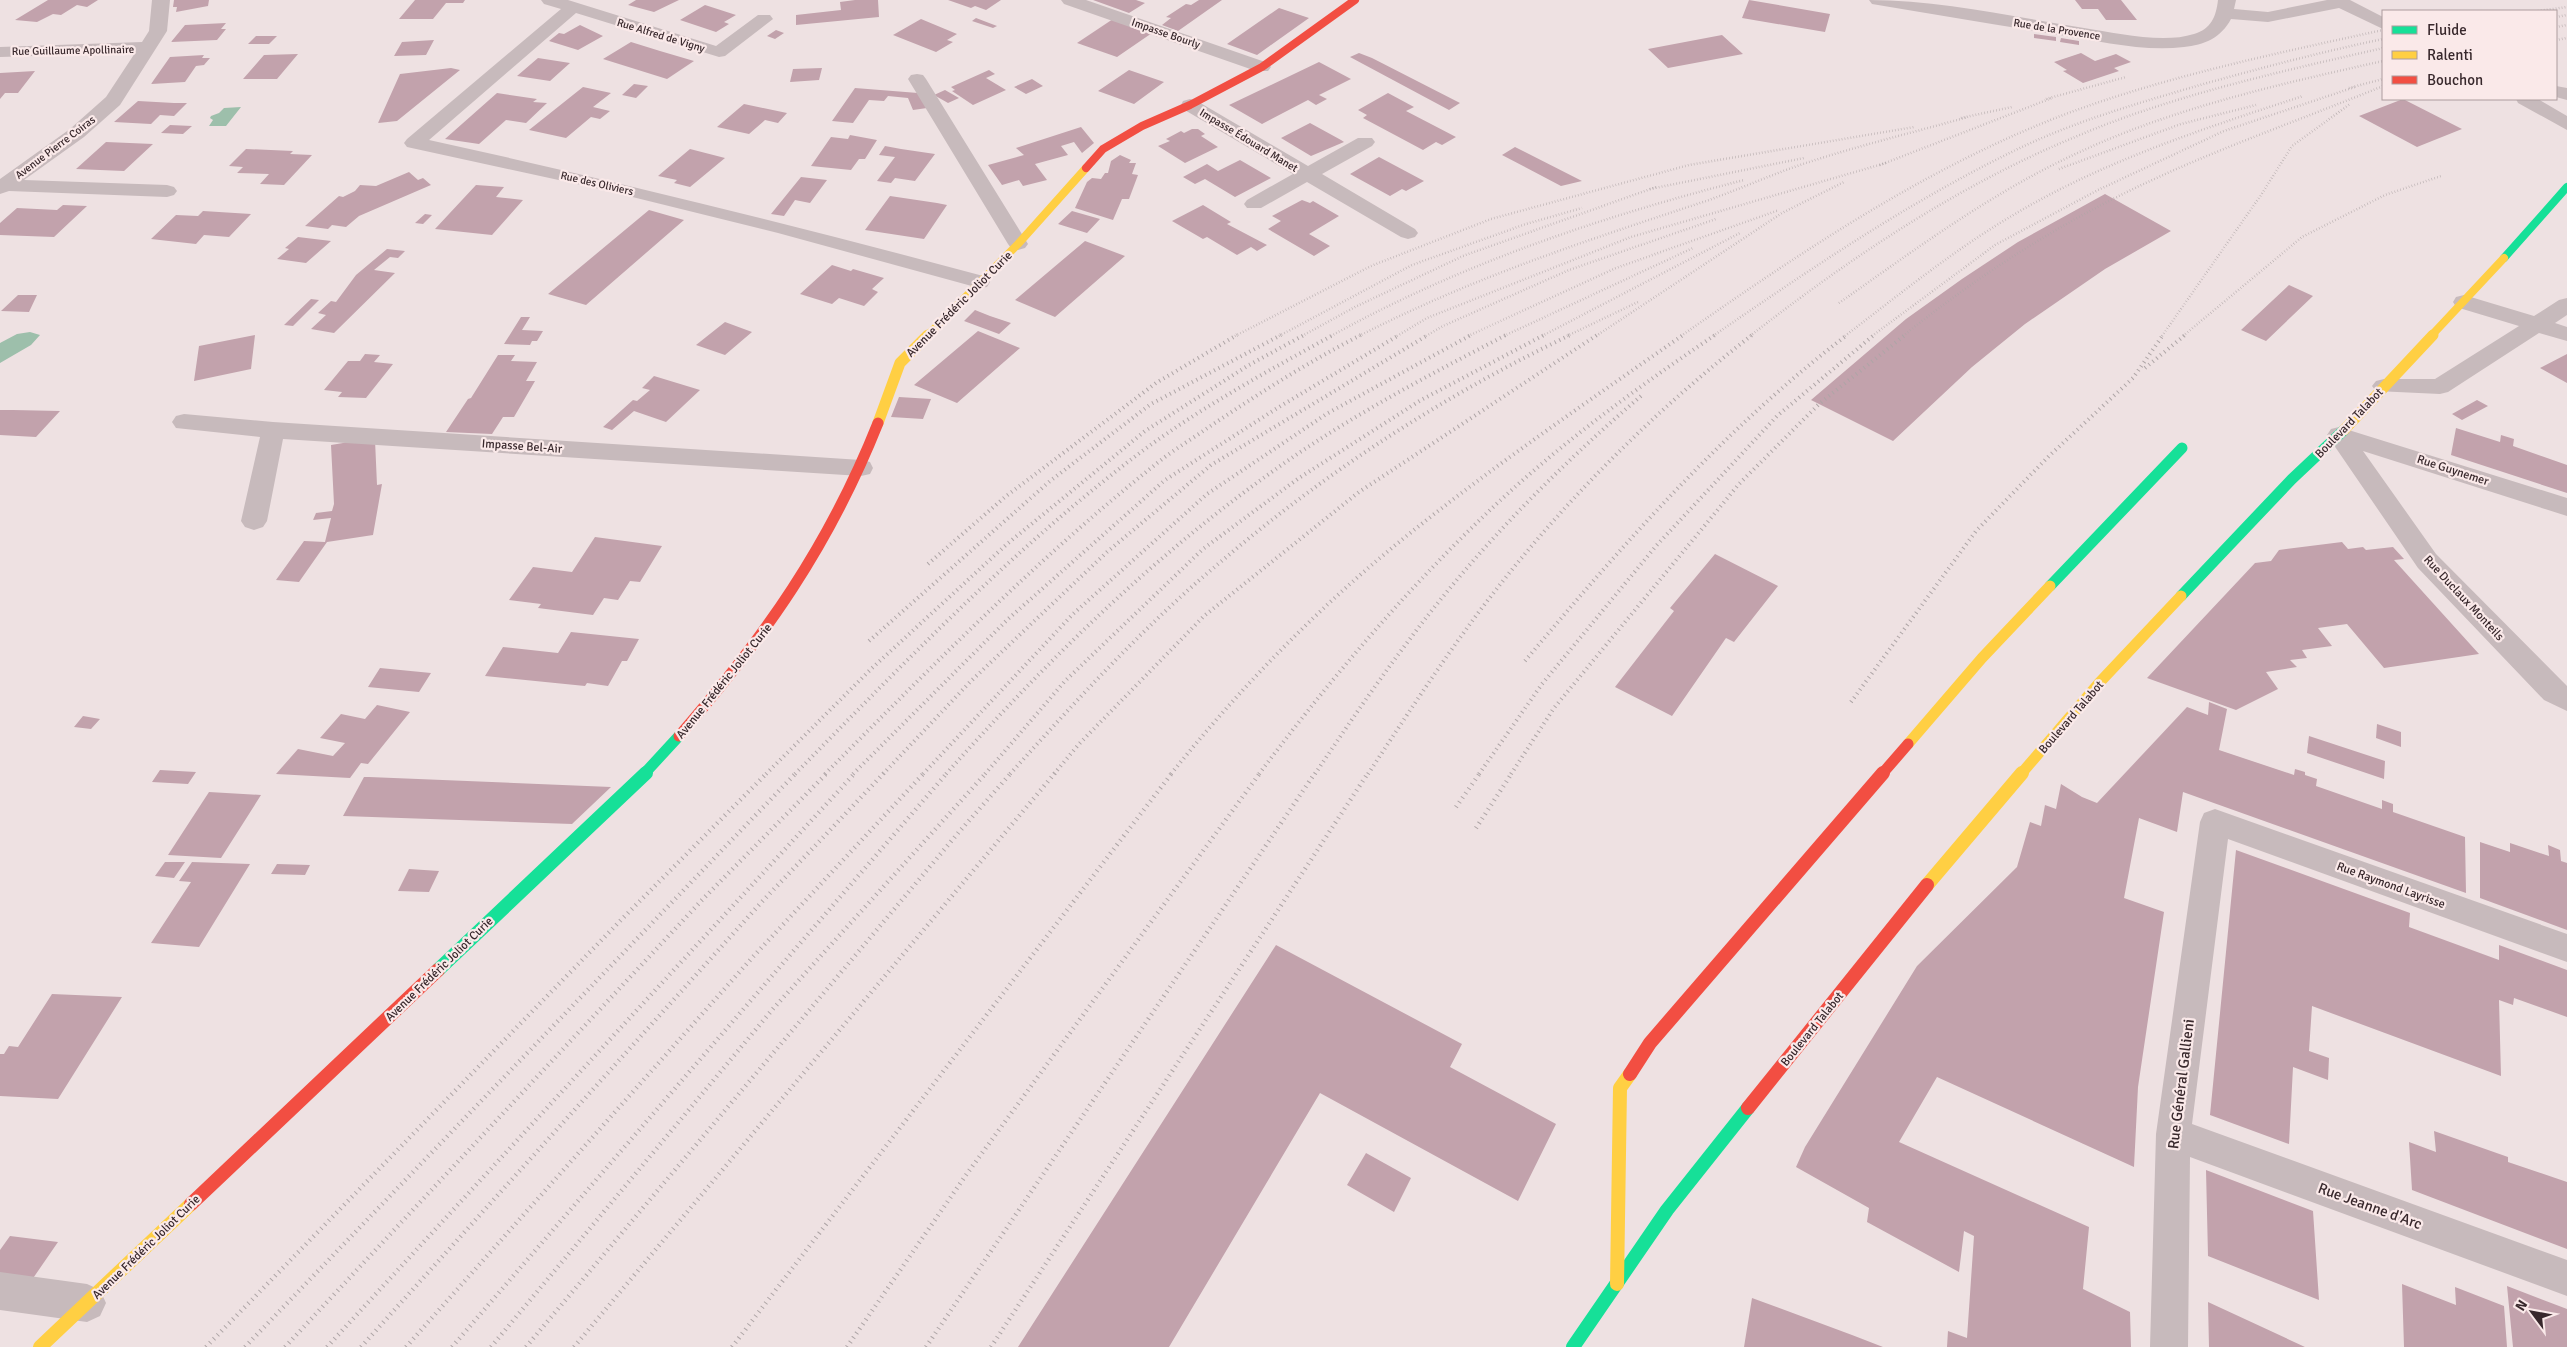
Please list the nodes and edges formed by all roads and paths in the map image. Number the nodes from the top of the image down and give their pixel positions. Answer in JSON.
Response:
{"nodes":[{"id":1,"x":161,"y":0,"type":"edge"},
{"id":2,"x":550,"y":0,"type":"edge"},
{"id":3,"x":1070,"y":0,"type":"edge"},
{"id":4,"x":1355,"y":0,"type":"edge"},
{"id":5,"x":1878,"y":0,"type":"edge"},
{"id":6,"x":2340,"y":1,"type":"edge"},
{"id":7,"x":2227,"y":7,"type":"edge"},
{"id":8,"x":572,"y":8,"type":"junction"},
{"id":9,"x":764,"y":19,"type":"dead end"},
{"id":10,"x":2382,"y":23,"type":"edge"},
{"id":11,"x":146,"y":47,"type":"junction"},
{"id":12,"x":0,"y":52,"type":"edge"},
{"id":13,"x":1262,"y":67,"type":"junction"},
{"id":14,"x":917,"y":79,"type":"dead end"},
{"id":15,"x":2526,"y":100,"type":"edge"},
{"id":16,"x":1190,"y":105,"type":"junction"},
{"id":17,"x":2567,"y":124,"type":"edge"},
{"id":18,"x":1365,"y":142,"type":"dead end"},
{"id":19,"x":1309,"y":175,"type":"junction"},
{"id":20,"x":2,"y":186,"type":"edge"},
{"id":21,"x":2567,"y":187,"type":"edge"},
{"id":22,"x":167,"y":191,"type":"dead end"},
{"id":23,"x":1254,"y":204,"type":"dead end"},
{"id":24,"x":1408,"y":233,"type":"dead end"},
{"id":25,"x":1018,"y":244,"type":"junction"},
{"id":26,"x":979,"y":282,"type":"junction"},
{"id":27,"x":2464,"y":302,"type":"junction"},
{"id":28,"x":2567,"y":305,"type":"edge"},
{"id":29,"x":2538,"y":326,"type":"junction"},
{"id":30,"x":2567,"y":334,"type":"edge"},
{"id":31,"x":2384,"y":386,"type":"junction"},
{"id":32,"x":184,"y":422,"type":"dead end"},
{"id":33,"x":272,"y":430,"type":"junction"},
{"id":34,"x":2339,"y":435,"type":"junction"},
{"id":35,"x":2182,"y":448,"type":"dead end"},
{"id":36,"x":861,"y":468,"type":"junction"},
{"id":37,"x":2567,"y":507,"type":"edge"},
{"id":38,"x":254,"y":521,"type":"dead end"},
{"id":39,"x":2567,"y":700,"type":"edge"},
{"id":40,"x":2215,"y":822,"type":"joint"},
{"id":41,"x":2567,"y":948,"type":"edge"},
{"id":42,"x":2173,"y":1134,"type":"junction"},
{"id":43,"x":2567,"y":1278,"type":"edge"},
{"id":44,"x":1616,"y":1284,"type":"junction"},
{"id":45,"x":0,"y":1291,"type":"edge"},
{"id":46,"x":87,"y":1303,"type":"junction"},
{"id":47,"x":40,"y":1347,"type":"edge"},
{"id":48,"x":1573,"y":1347,"type":"edge"},
{"id":49,"x":2169,"y":1347,"type":"edge"}],
"edges":[{"from":1,"to":11,"type":"street","name":"Avenue Pierre Coiras"},
{"from":2,"to":8,"type":"street","name":"Rue Alfred de Vigny"},
{"from":3,"to":13,"type":"street","name":"Impasse Bourly"},
{"from":4,"to":13,"type":"street","name":"Avenue Frédéric Joliot Curie"},
{"from":5,"to":7,"type":"street","name":"Rue de la Provence"},
{"from":6,"to":7,"type":"street","name":"Rue de la Provence"},
{"from":6,"to":10,"type":"street"},
{"from":8,"to":9,"type":"street","name":"Rue Alfred de Vigny"},
{"from":8,"to":26,"type":"street","name":"Rue des Oliviers"},
{"from":11,"to":12,"type":"street","name":"Rue Guillaume Apollinaire"},
{"from":11,"to":20,"type":"street","name":"Avenue Pierre Coiras"},
{"from":13,"to":16,"type":"street","name":"Avenue Frédéric Joliot Curie"},
{"from":14,"to":25,"type":"street"},
{"from":15,"to":17,"type":"street"},
{"from":16,"to":19,"type":"street","name":"Impasse Édouard Manet"},
{"from":16,"to":25,"type":"street","name":"Avenue Frédéric Joliot Curie"},
{"from":18,"to":19,"type":"street","name":"Impasse Édouard Manet"},
{"from":19,"to":23,"type":"street","name":"Impasse Édouard Manet"},
{"from":19,"to":24,"type":"street","name":"Impasse Édouard Manet"},
{"from":20,"to":22,"type":"street"},
{"from":21,"to":27,"type":"street","name":"Boulevard Talabot"},
{"from":25,"to":26,"type":"street","name":"Avenue Frédéric Joliot Curie"},
{"from":26,"to":36,"type":"street","name":"Avenue Frédéric Joliot Curie"},
{"from":27,"to":29,"type":"street"},
{"from":27,"to":31,"type":"street","name":"Boulevard Talabot"},
{"from":28,"to":29,"type":"street"},
{"from":29,"to":30,"type":"street"},
{"from":29,"to":31,"type":"street"},
{"from":31,"to":34,"type":"street","name":"Boulevard Talabot"},
{"from":32,"to":33,"type":"street","name":"Impasse Bel-Air"},
{"from":33,"to":36,"type":"street","name":"Impasse Bel-Air"},
{"from":33,"to":38,"type":"street"},
{"from":34,"to":37,"type":"street","name":"Rue Guynemer"},
{"from":34,"to":39,"type":"street","name":"Rue Duclaux Monteils"},
{"from":34,"to":44,"type":"street","name":"Boulevard Talabot"},
{"from":35,"to":44,"type":"street"},
{"from":36,"to":46,"type":"street","name":"Avenue Frédéric Joliot Curie"},
{"from":40,"to":41,"type":"street","name":"Rue Raymond Layrisse"},
{"from":40,"to":42,"type":"street","name":"Rue Général Gallieni"},
{"from":42,"to":43,"type":"street","name":"Rue Jeanne d'Arc"},
{"from":42,"to":49,"type":"street","name":"Rue Général Gallieni"},
{"from":44,"to":48,"type":"street","name":"Boulevard Talabot"},
{"from":45,"to":46,"type":"street"},
{"from":46,"to":47,"type":"street","name":"Avenue Frédéric Joliot Curie"}]}
